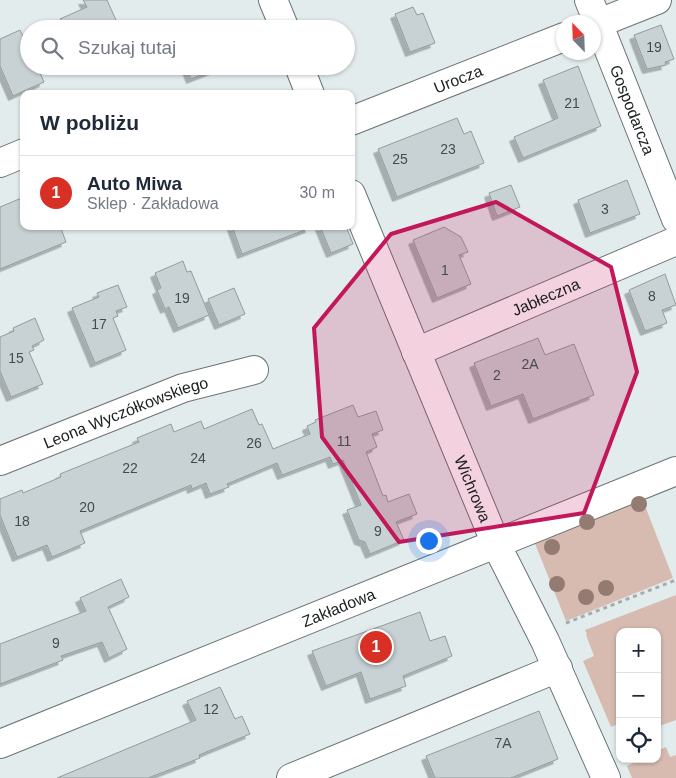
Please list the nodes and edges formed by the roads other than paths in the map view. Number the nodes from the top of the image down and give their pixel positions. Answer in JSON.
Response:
{"nodes":[{"id":1,"x":273,"y":0,"type":"edge"},
{"id":2,"x":656,"y":0,"type":"edge"},
{"id":3,"x":598,"y":15,"type":"edge"},
{"id":4,"x":281,"y":20,"type":"edge"},
{"id":5,"x":601,"y":33,"type":"edge"},
{"id":6,"x":556,"y":40,"type":"edge"},
{"id":7,"x":303,"y":75,"type":"edge"},
{"id":8,"x":308,"y":90,"type":"edge"},
{"id":9,"x":355,"y":119,"type":"edge"},
{"id":10,"x":20,"y":155,"type":"edge"},
{"id":11,"x":0,"y":163,"type":"edge"},
{"id":12,"x":355,"y":204,"type":"edge"},
{"id":13,"x":676,"y":219,"type":"edge"},
{"id":14,"x":676,"y":241,"type":"edge"},
{"id":15,"x":416,"y":352,"type":"junction"},
{"id":16,"x":254,"y":370,"type":"dead end"},
{"id":17,"x":0,"y":461,"type":"edge"},
{"id":18,"x":676,"y":471,"type":"edge"},
{"id":19,"x":496,"y":544,"type":"junction"},
{"id":20,"x":558,"y":668,"type":"junction"},
{"id":21,"x":0,"y":744,"type":"edge"},
{"id":22,"x":291,"y":778,"type":"edge"},
{"id":23,"x":605,"y":778,"type":"edge"}],
"edges":[{"from":1,"to":4,"type":"street"},
{"from":2,"to":3,"type":"street"},
{"from":5,"to":13,"type":"street","name":"Gospodarcza"},
{"from":6,"to":9,"type":"street","name":"Urocza"},
{"from":7,"to":8,"type":"street"},
{"from":10,"to":11,"type":"street"},
{"from":12,"to":15,"type":"street","name":"Wichrowa"},
{"from":14,"to":15,"type":"street","name":"Jabłeczna"},
{"from":15,"to":19,"type":"street","name":"Wichrowa"},
{"from":16,"to":17,"type":"street","name":"Leona Wyczółkowskiego"},
{"from":18,"to":19,"type":"street","name":"Zakładowa"},
{"from":19,"to":20,"type":"street","name":"Wichrowa"},
{"from":19,"to":21,"type":"street","name":"Zakładowa"},
{"from":20,"to":22,"type":"street"},
{"from":20,"to":23,"type":"street","name":"Wichrowa"}]}
